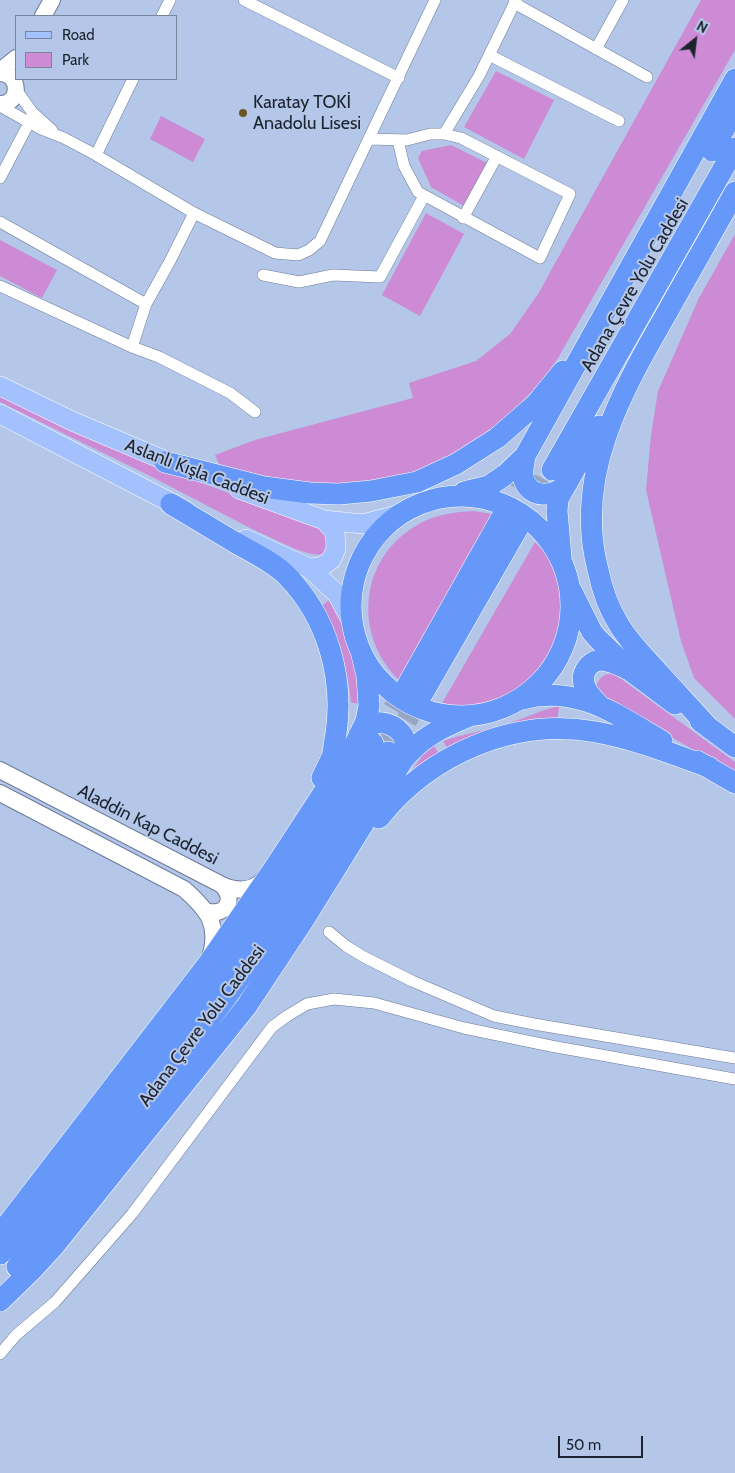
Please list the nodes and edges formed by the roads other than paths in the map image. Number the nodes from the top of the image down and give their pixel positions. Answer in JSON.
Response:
{"nodes":[{"id":1,"x":52,"y":0,"type":"edge"},
{"id":2,"x":57,"y":0,"type":"edge"},
{"id":3,"x":170,"y":0,"type":"edge"},
{"id":4,"x":244,"y":0,"type":"edge"},
{"id":5,"x":435,"y":0,"type":"edge"},
{"id":6,"x":623,"y":0,"type":"edge"},
{"id":7,"x":515,"y":1,"type":"edge"},
{"id":8,"x":44,"y":15,"type":"edge"},
{"id":9,"x":52,"y":15,"type":"edge"},
{"id":10,"x":162,"y":15,"type":"edge"},
{"id":11,"x":596,"y":49,"type":"junction"},
{"id":12,"x":489,"y":55,"type":"junction"},
{"id":13,"x":15,"y":59,"type":"edge"},
{"id":14,"x":0,"y":72,"type":"edge"},
{"id":15,"x":647,"y":77,"type":"dead end"},
{"id":16,"x":398,"y":78,"type":"junction"},
{"id":17,"x":735,"y":79,"type":"edge"},
{"id":18,"x":132,"y":80,"type":"edge"},
{"id":19,"x":18,"y":86,"type":"edge"},
{"id":20,"x":0,"y":105,"type":"edge"},
{"id":21,"x":735,"y":110,"type":"edge"},
{"id":22,"x":619,"y":121,"type":"dead end"},
{"id":23,"x":29,"y":123,"type":"junction"},
{"id":24,"x":444,"y":134,"type":"junction"},
{"id":25,"x":64,"y":138,"type":"junction"},
{"id":26,"x":370,"y":139,"type":"junction"},
{"id":27,"x":398,"y":140,"type":"junction"},
{"id":28,"x":735,"y":148,"type":"edge"},
{"id":29,"x":96,"y":155,"type":"junction"},
{"id":30,"x":497,"y":156,"type":"junction"},
{"id":31,"x":0,"y":178,"type":"edge"},
{"id":32,"x":735,"y":192,"type":"edge"},
{"id":33,"x":424,"y":196,"type":"junction"},
{"id":34,"x":194,"y":213,"type":"junction"},
{"id":35,"x":464,"y":218,"type":"junction"},
{"id":36,"x":0,"y":222,"type":"edge"},
{"id":37,"x":263,"y":275,"type":"dead end"},
{"id":38,"x":0,"y":286,"type":"edge"},
{"id":39,"x":146,"y":304,"type":"junction"},
{"id":40,"x":592,"y":334,"type":"junction"},
{"id":41,"x":132,"y":347,"type":"junction"},
{"id":42,"x":636,"y":368,"type":"junction"},
{"id":43,"x":0,"y":386,"type":"edge"},
{"id":44,"x":255,"y":412,"type":"dead end"},
{"id":45,"x":0,"y":414,"type":"edge"},
{"id":46,"x":165,"y":462,"type":"junction"},
{"id":47,"x":545,"y":466,"type":"junction"},
{"id":48,"x":432,"y":500,"type":"junction"},
{"id":49,"x":171,"y":504,"type":"junction"},
{"id":50,"x":401,"y":514,"type":"junction"},
{"id":51,"x":324,"y":520,"type":"junction"},
{"id":52,"x":511,"y":521,"type":"tunnel mouth"},
{"id":53,"x":562,"y":562,"type":"junction"},
{"id":54,"x":308,"y":568,"type":"junction"},
{"id":55,"x":569,"y":585,"type":"junction"},
{"id":56,"x":352,"y":622,"type":"junction"},
{"id":57,"x":362,"y":654,"type":"junction"},
{"id":58,"x":631,"y":671,"type":"junction"},
{"id":59,"x":415,"y":690,"type":"tunnel mouth"},
{"id":60,"x":519,"y":699,"type":"junction"},
{"id":61,"x":599,"y":705,"type":"junction"},
{"id":62,"x":472,"y":715,"type":"junction"},
{"id":63,"x":710,"y":729,"type":"junction"},
{"id":64,"x":735,"y":747,"type":"edge"},
{"id":65,"x":381,"y":748,"type":"junction"},
{"id":66,"x":709,"y":767,"type":"junction"},
{"id":67,"x":0,"y":770,"type":"edge"},
{"id":68,"x":735,"y":782,"type":"edge"},
{"id":69,"x":0,"y":793,"type":"edge"},
{"id":70,"x":292,"y":840,"type":"junction"},
{"id":71,"x":275,"y":867,"type":"junction"},
{"id":72,"x":222,"y":885,"type":"junction"},
{"id":73,"x":206,"y":911,"type":"junction"},
{"id":74,"x":304,"y":921,"type":"junction"},
{"id":75,"x":329,"y":932,"type":"dead end"},
{"id":76,"x":208,"y":964,"type":"junction"},
{"id":77,"x":735,"y":1058,"type":"edge"},
{"id":78,"x":735,"y":1079,"type":"edge"},
{"id":79,"x":0,"y":1234,"type":"edge"},
{"id":80,"x":0,"y":1254,"type":"edge"},
{"id":81,"x":0,"y":1288,"type":"edge"},
{"id":82,"x":0,"y":1301,"type":"edge"},
{"id":83,"x":0,"y":1354,"type":"edge"}],
"edges":[{"from":1,"to":8,"type":"street"},
{"from":2,"to":9,"type":"street"},
{"from":3,"to":10,"type":"street"},
{"from":4,"to":16,"type":"street"},
{"from":5,"to":16,"type":"street"},
{"from":6,"to":11,"type":"street"},
{"from":7,"to":11,"type":"street"},
{"from":7,"to":12,"type":"street"},
{"from":11,"to":15,"type":"street"},
{"from":12,"to":22,"type":"street"},
{"from":12,"to":24,"type":"street"},
{"from":13,"to":14,"type":"street"},
{"from":14,"to":19,"type":"street"},
{"from":16,"to":26,"type":"street"},
{"from":17,"to":40,"type":"highway"},
{"from":18,"to":29,"type":"street"},
{"from":19,"to":20,"type":"street"},
{"from":19,"to":25,"type":"street"},
{"from":20,"to":23,"type":"street"},
{"from":21,"to":47,"type":"highway","name":"Adana Çevre Yolu Caddesi"},
{"from":23,"to":25,"type":"street"},
{"from":23,"to":31,"type":"street"},
{"from":24,"to":27,"type":"street"},
{"from":24,"to":30,"type":"street"},
{"from":25,"to":29,"type":"street"},
{"from":26,"to":27,"type":"street"},
{"from":26,"to":34,"type":"street"},
{"from":27,"to":33,"type":"street"},
{"from":28,"to":47,"type":"highway","name":"Adana Çevre Yolu Caddesi"},
{"from":29,"to":34,"type":"street"},
{"from":30,"to":35,"type":"street"},
{"from":30,"to":35,"type":"street"},
{"from":32,"to":42,"type":"highway"},
{"from":33,"to":35,"type":"street"},
{"from":33,"to":37,"type":"street"},
{"from":34,"to":39,"type":"street"},
{"from":36,"to":39,"type":"street"},
{"from":38,"to":41,"type":"street"},
{"from":39,"to":41,"type":"street"},
{"from":40,"to":46,"type":"highway"},
{"from":40,"to":47,"type":"highway"},
{"from":41,"to":44,"type":"street"},
{"from":42,"to":47,"type":"highway"},
{"from":42,"to":63,"type":"highway"},
{"from":43,"to":46,"type":"main road","name":"Aslanlı Kışla Caddesi"},
{"from":45,"to":49,"type":"main road","name":"Aslanlı Kışla Caddesi"},
{"from":46,"to":51,"type":"main road","name":"Aslanlı Kışla Caddesi"},
{"from":47,"to":48,"type":"highway"},
{"from":47,"to":53,"type":"highway"},
{"from":48,"to":50,"type":"highway"},
{"from":48,"to":53,"type":"highway"},
{"from":49,"to":54,"type":"main road","name":"Aslanlı Kışla Caddesi"},
{"from":49,"to":70,"type":"highway"},
{"from":50,"to":51,"type":"main road","name":"Aslanlı Kışla Caddesi"},
{"from":50,"to":56,"type":"highway"},
{"from":51,"to":54,"type":"main road"},
{"from":52,"to":59,"type":"highway"},
{"from":53,"to":55,"type":"highway"},
{"from":54,"to":56,"type":"main road","name":"Aslanlı Kışla Caddesi"},
{"from":55,"to":58,"type":"highway"},
{"from":55,"to":60,"type":"highway"},
{"from":56,"to":57,"type":"highway"},
{"from":57,"to":62,"type":"highway"},
{"from":57,"to":65,"type":"highway"},
{"from":58,"to":61,"type":"highway"},
{"from":58,"to":63,"type":"highway"},
{"from":60,"to":61,"type":"highway"},
{"from":60,"to":62,"type":"highway"},
{"from":61,"to":66,"type":"highway"},
{"from":62,"to":65,"type":"highway"},
{"from":63,"to":64,"type":"highway"},
{"from":65,"to":70,"type":"highway"},
{"from":65,"to":74,"type":"highway"},
{"from":65,"to":80,"type":"highway","name":"Adana Çevre Yolu Caddesi"},
{"from":65,"to":81,"type":"highway","name":"Adana Çevre Yolu Caddesi"},
{"from":66,"to":68,"type":"highway"},
{"from":66,"to":74,"type":"highway"},
{"from":67,"to":72,"type":"street","name":"Aladdin Kap Caddesi"},
{"from":69,"to":73,"type":"street"},
{"from":70,"to":71,"type":"highway"},
{"from":71,"to":72,"type":"street","name":"Aladdin Kap Caddesi"},
{"from":71,"to":76,"type":"highway"},
{"from":72,"to":73,"type":"street"},
{"from":73,"to":76,"type":"street"},
{"from":74,"to":82,"type":"highway"},
{"from":75,"to":77,"type":"street"},
{"from":76,"to":79,"type":"highway"},
{"from":78,"to":83,"type":"street"}]}
